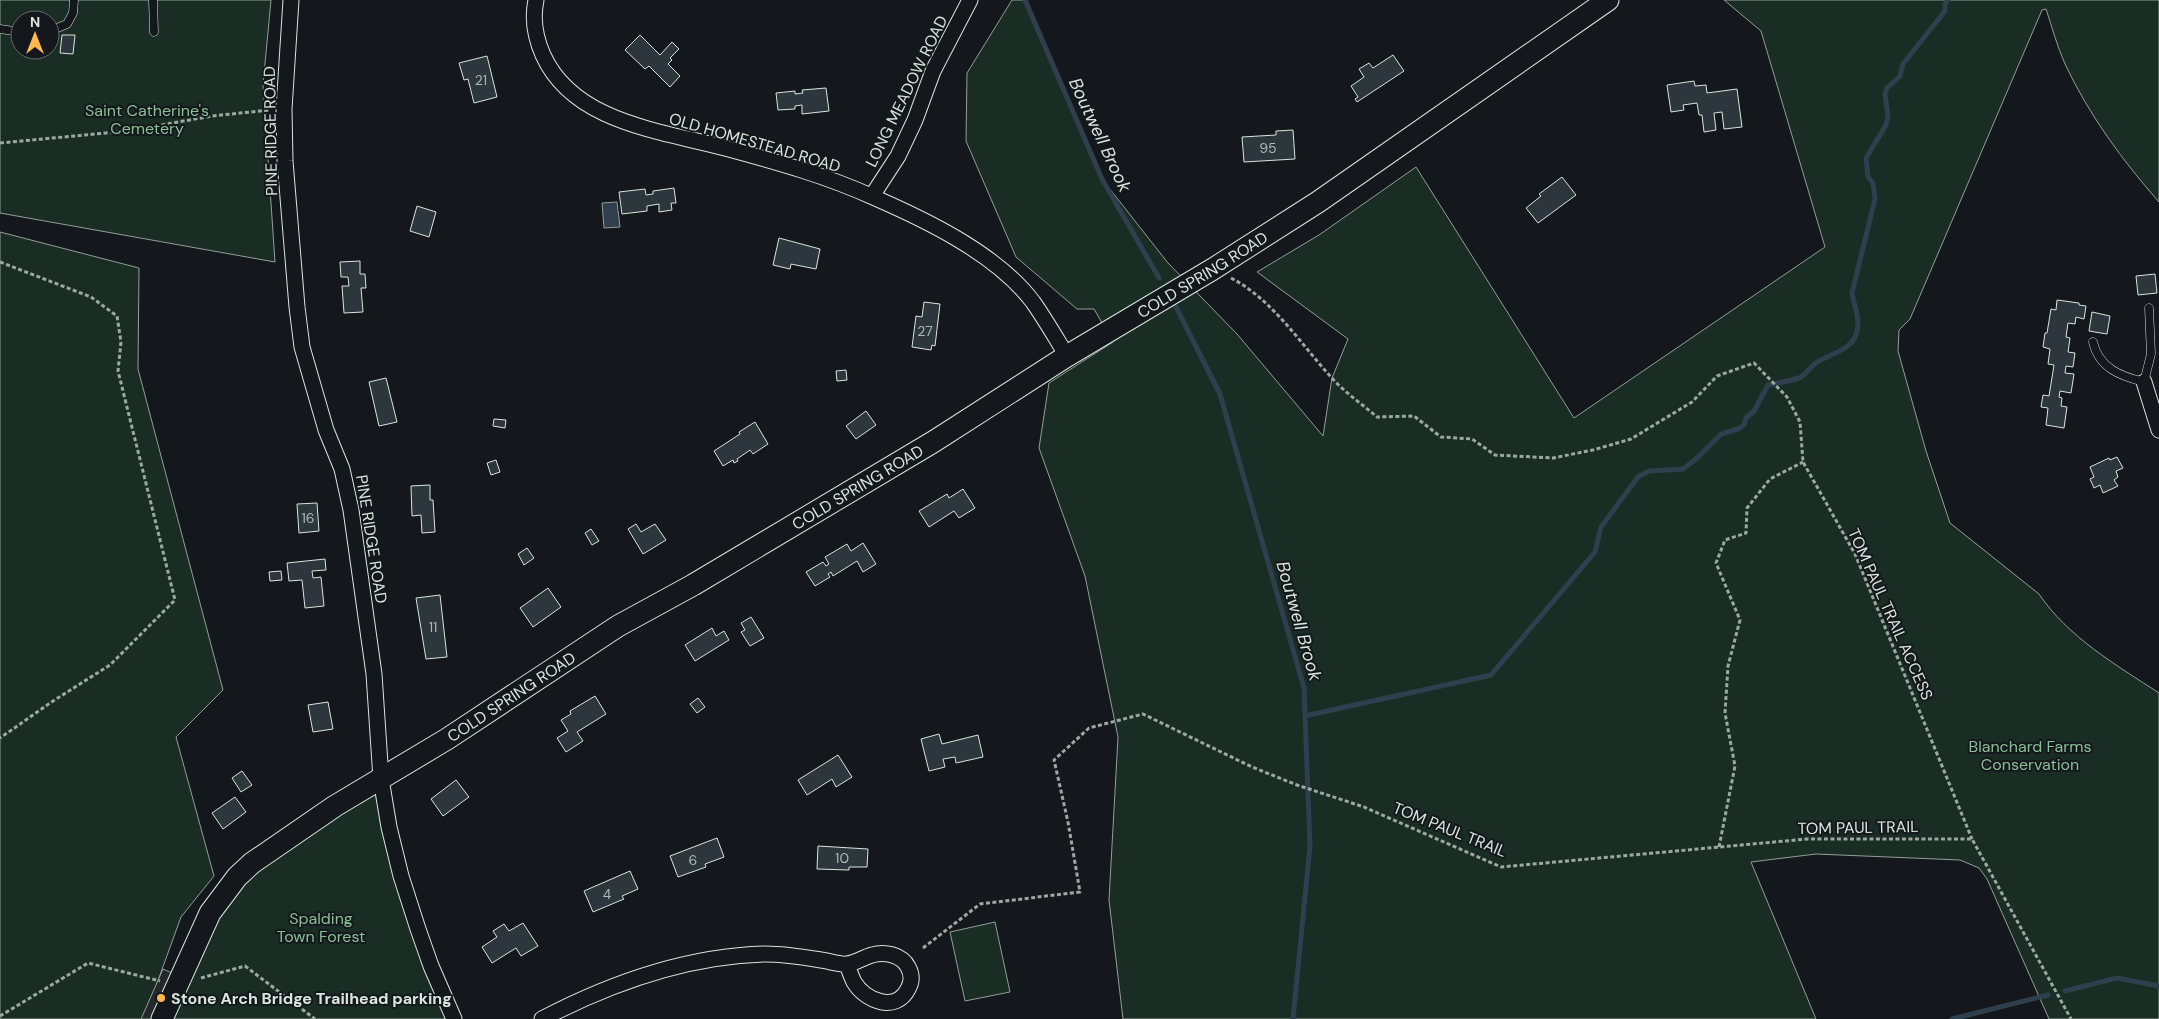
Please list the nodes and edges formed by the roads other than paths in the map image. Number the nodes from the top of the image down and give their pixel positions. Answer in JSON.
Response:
{"nodes":[{"id":1,"x":74,"y":0,"type":"edge"},
{"id":2,"x":153,"y":0,"type":"edge"},
{"id":3,"x":291,"y":0,"type":"edge"},
{"id":4,"x":536,"y":0,"type":"edge"},
{"id":5,"x":970,"y":0,"type":"edge"},
{"id":6,"x":1608,"y":0,"type":"edge"},
{"id":7,"x":60,"y":27,"type":"edge"},
{"id":8,"x":154,"y":32,"type":"dead end"},
{"id":9,"x":872,"y":196,"type":"junction"},
{"id":10,"x":2150,"y":308,"type":"dead end"},
{"id":11,"x":2093,"y":342,"type":"dead end"},
{"id":12,"x":1067,"y":356,"type":"junction"},
{"id":13,"x":2144,"y":382,"type":"junction"},
{"id":14,"x":2159,"y":430,"type":"edge"},
{"id":15,"x":380,"y":779,"type":"junction"},
{"id":16,"x":847,"y":964,"type":"dead end"},
{"id":17,"x":162,"y":1019,"type":"edge"},
{"id":18,"x":454,"y":1019,"type":"edge"},
{"id":19,"x":542,"y":1019,"type":"edge"}],
"edges":[{"from":1,"to":7,"type":"lane"},
{"from":2,"to":8,"type":"lane"},
{"from":3,"to":15,"type":"street","name":"PINE RIDGE ROAD"},
{"from":4,"to":9,"type":"street","name":"OLD HOMESTEAD ROAD"},
{"from":5,"to":9,"type":"street","name":"LONG MEADOW ROAD"},
{"from":6,"to":12,"type":"street","name":"COLD SPRING ROAD"},
{"from":9,"to":12,"type":"street","name":"OLD HOMESTEAD ROAD"},
{"from":10,"to":13,"type":"lane"},
{"from":11,"to":13,"type":"lane"},
{"from":12,"to":15,"type":"street","name":"COLD SPRING ROAD"},
{"from":13,"to":14,"type":"street"},
{"from":15,"to":17,"type":"street","name":"COLD SPRING ROAD"},
{"from":15,"to":18,"type":"street","name":"PINE RIDGE ROAD"},
{"from":16,"to":19,"type":"street"}]}
